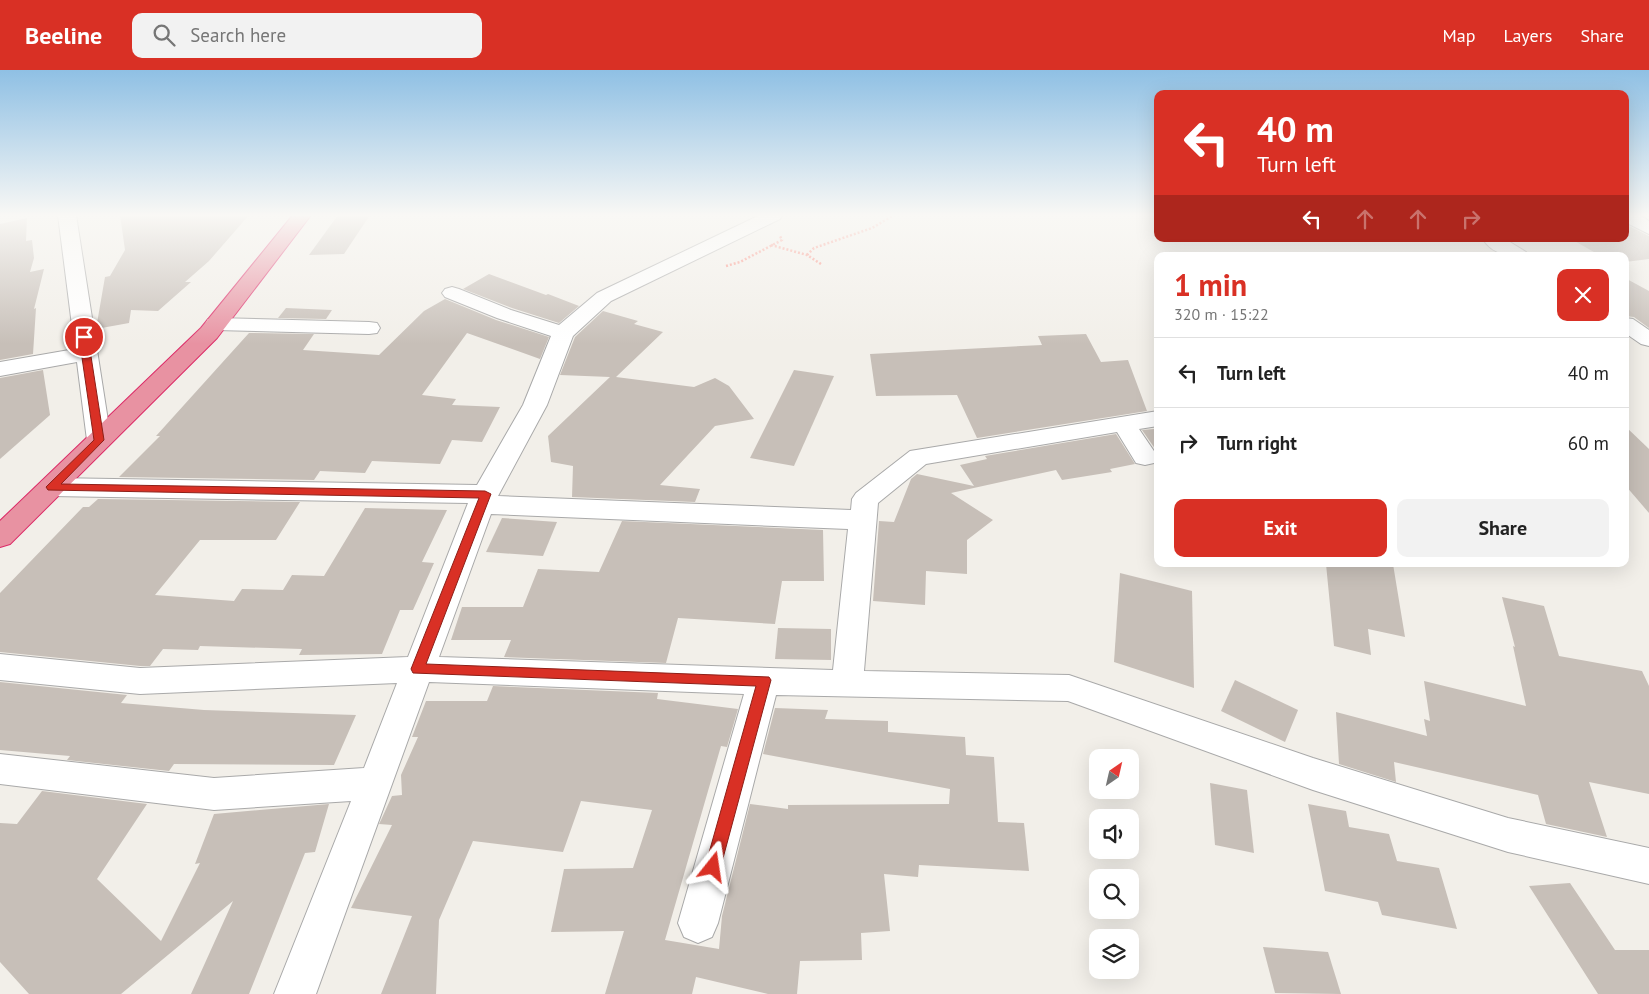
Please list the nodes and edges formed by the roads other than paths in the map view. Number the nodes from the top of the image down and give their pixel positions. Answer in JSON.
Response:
{"nodes":[{"id":1,"x":73,"y":258,"type":"edge"},
{"id":2,"x":268,"y":258,"type":"edge"},
{"id":3,"x":685,"y":258,"type":"edge"},
{"id":4,"x":452,"y":293,"type":"dead end"},
{"id":5,"x":1649,"y":316,"type":"edge"},
{"id":6,"x":1629,"y":321,"type":"edge"},
{"id":7,"x":216,"y":324,"type":"junction"},
{"id":8,"x":1629,"y":325,"type":"edge"},
{"id":9,"x":369,"y":328,"type":"dead end"},
{"id":10,"x":563,"y":333,"type":"junction"},
{"id":11,"x":1649,"y":339,"type":"edge"},
{"id":12,"x":86,"y":354,"type":"junction"},
{"id":13,"x":0,"y":369,"type":"edge"},
{"id":14,"x":1154,"y":419,"type":"edge"},
{"id":15,"x":1123,"y":423,"type":"junction"},
{"id":16,"x":99,"y":440,"type":"junction"},
{"id":17,"x":1145,"y":457,"type":"dead end"},
{"id":18,"x":51,"y":487,"type":"junction"},
{"id":19,"x":484,"y":499,"type":"junction"},
{"id":20,"x":863,"y":520,"type":"junction"},
{"id":21,"x":0,"y":537,"type":"edge"},
{"id":22,"x":0,"y":668,"type":"edge"},
{"id":23,"x":418,"y":669,"type":"junction"},
{"id":24,"x":764,"y":680,"type":"junction"},
{"id":25,"x":847,"y":684,"type":"junction"},
{"id":26,"x":0,"y":770,"type":"edge"},
{"id":27,"x":374,"y":783,"type":"junction"},
{"id":28,"x":1649,"y":866,"type":"edge"},
{"id":29,"x":698,"y":923,"type":"dead end"},
{"id":30,"x":295,"y":994,"type":"edge"}],
"edges":[{"from":1,"to":12,"type":"street"},
{"from":2,"to":7,"type":"highway"},
{"from":3,"to":10,"type":"street"},
{"from":4,"to":10,"type":"street"},
{"from":5,"to":6,"type":"street"},
{"from":7,"to":9,"type":"street"},
{"from":7,"to":16,"type":"highway"},
{"from":8,"to":11,"type":"street"},
{"from":10,"to":19,"type":"street"},
{"from":12,"to":13,"type":"street"},
{"from":12,"to":16,"type":"street"},
{"from":14,"to":15,"type":"street"},
{"from":15,"to":17,"type":"street"},
{"from":15,"to":20,"type":"street"},
{"from":16,"to":18,"type":"highway"},
{"from":18,"to":19,"type":"street"},
{"from":18,"to":21,"type":"highway"},
{"from":19,"to":20,"type":"street"},
{"from":19,"to":23,"type":"street"},
{"from":20,"to":25,"type":"street"},
{"from":22,"to":23,"type":"street"},
{"from":23,"to":24,"type":"street"},
{"from":23,"to":27,"type":"street"},
{"from":24,"to":25,"type":"street"},
{"from":24,"to":29,"type":"street"},
{"from":25,"to":28,"type":"street"},
{"from":26,"to":27,"type":"street"},
{"from":27,"to":30,"type":"street"}]}
